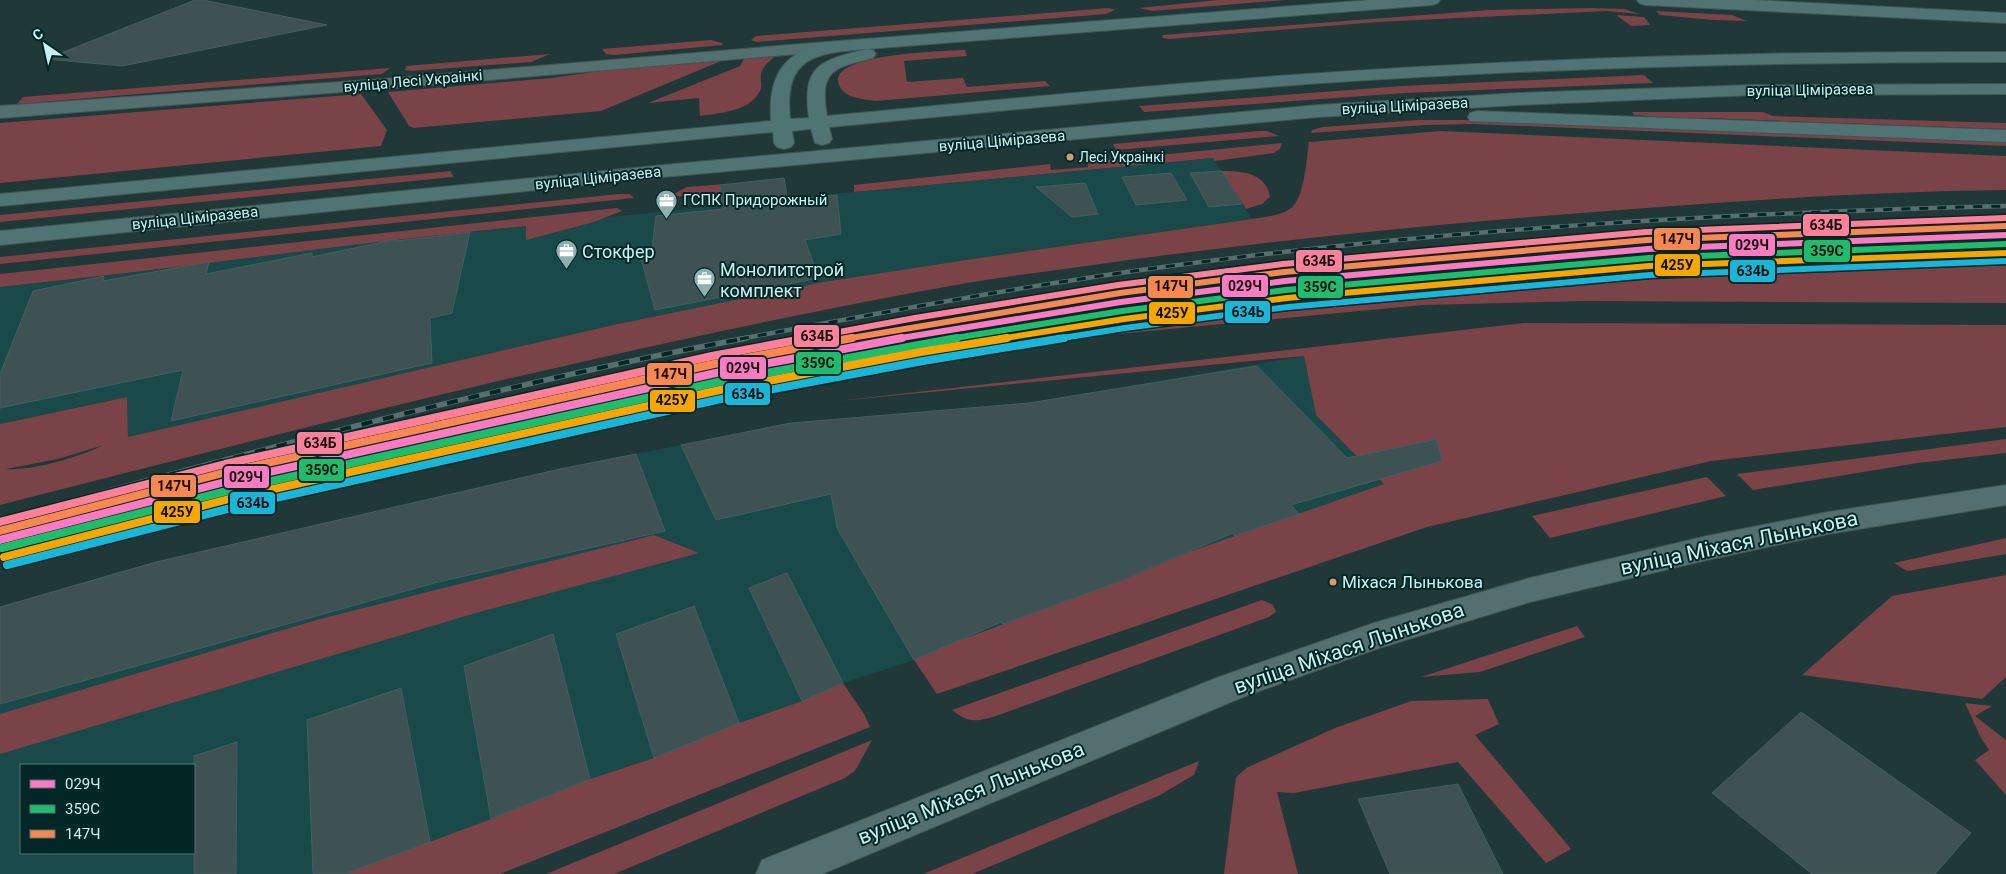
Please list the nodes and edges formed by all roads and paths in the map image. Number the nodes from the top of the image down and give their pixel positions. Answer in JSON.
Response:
{"nodes":[{"id":1,"x":1432,"y":0,"type":"edge"},
{"id":2,"x":1644,"y":0,"type":"edge"},
{"id":3,"x":1928,"y":12,"type":"junction"},
{"id":4,"x":2006,"y":12,"type":"edge"},
{"id":5,"x":2006,"y":18,"type":"edge"},
{"id":6,"x":944,"y":38,"type":"junction"},
{"id":7,"x":826,"y":47,"type":"junction"},
{"id":8,"x":2006,"y":57,"type":"edge"},
{"id":9,"x":2006,"y":88,"type":"edge"},
{"id":10,"x":1318,"y":111,"type":"junction"},
{"id":11,"x":0,"y":112,"type":"edge"},
{"id":12,"x":819,"y":122,"type":"junction"},
{"id":13,"x":782,"y":126,"type":"junction"},
{"id":14,"x":2006,"y":136,"type":"edge"},
{"id":15,"x":825,"y":157,"type":"junction"},
{"id":16,"x":787,"y":161,"type":"junction"},
{"id":17,"x":0,"y":200,"type":"edge"},
{"id":18,"x":0,"y":238,"type":"edge"},
{"id":19,"x":1999,"y":498,"type":"edge"},
{"id":20,"x":776,"y":874,"type":"edge"}],
"edges":[{"from":1,"to":6,"type":"main road"},
{"from":2,"to":3,"type":"main road"},
{"from":3,"to":4,"type":"main road"},
{"from":3,"to":5,"type":"main road"},
{"from":6,"to":7,"type":"main road"},
{"from":6,"to":12,"type":"main road"},
{"from":7,"to":11,"type":"street","name":"вуліца Лесі Украінкі"},
{"from":7,"to":13,"type":"main road"},
{"from":8,"to":12,"type":"main road","name":"вуліца Ціміразева"},
{"from":9,"to":10,"type":"main road","name":"вуліца Ціміразева"},
{"from":10,"to":14,"type":"main road"},
{"from":10,"to":15,"type":"main road","name":"вуліца Ціміразева"},
{"from":12,"to":13,"type":"main road","name":"вуліца Ціміразева"},
{"from":12,"to":15,"type":"main road"},
{"from":13,"to":16,"type":"main road"},
{"from":13,"to":17,"type":"main road","name":"вуліца Ціміразева"},
{"from":15,"to":16,"type":"main road","name":"вуліца Ціміразева"},
{"from":16,"to":18,"type":"main road","name":"вуліца Ціміразева"},
{"from":19,"to":20,"type":"street","name":"вуліца Міхася Лынькова"}]}
